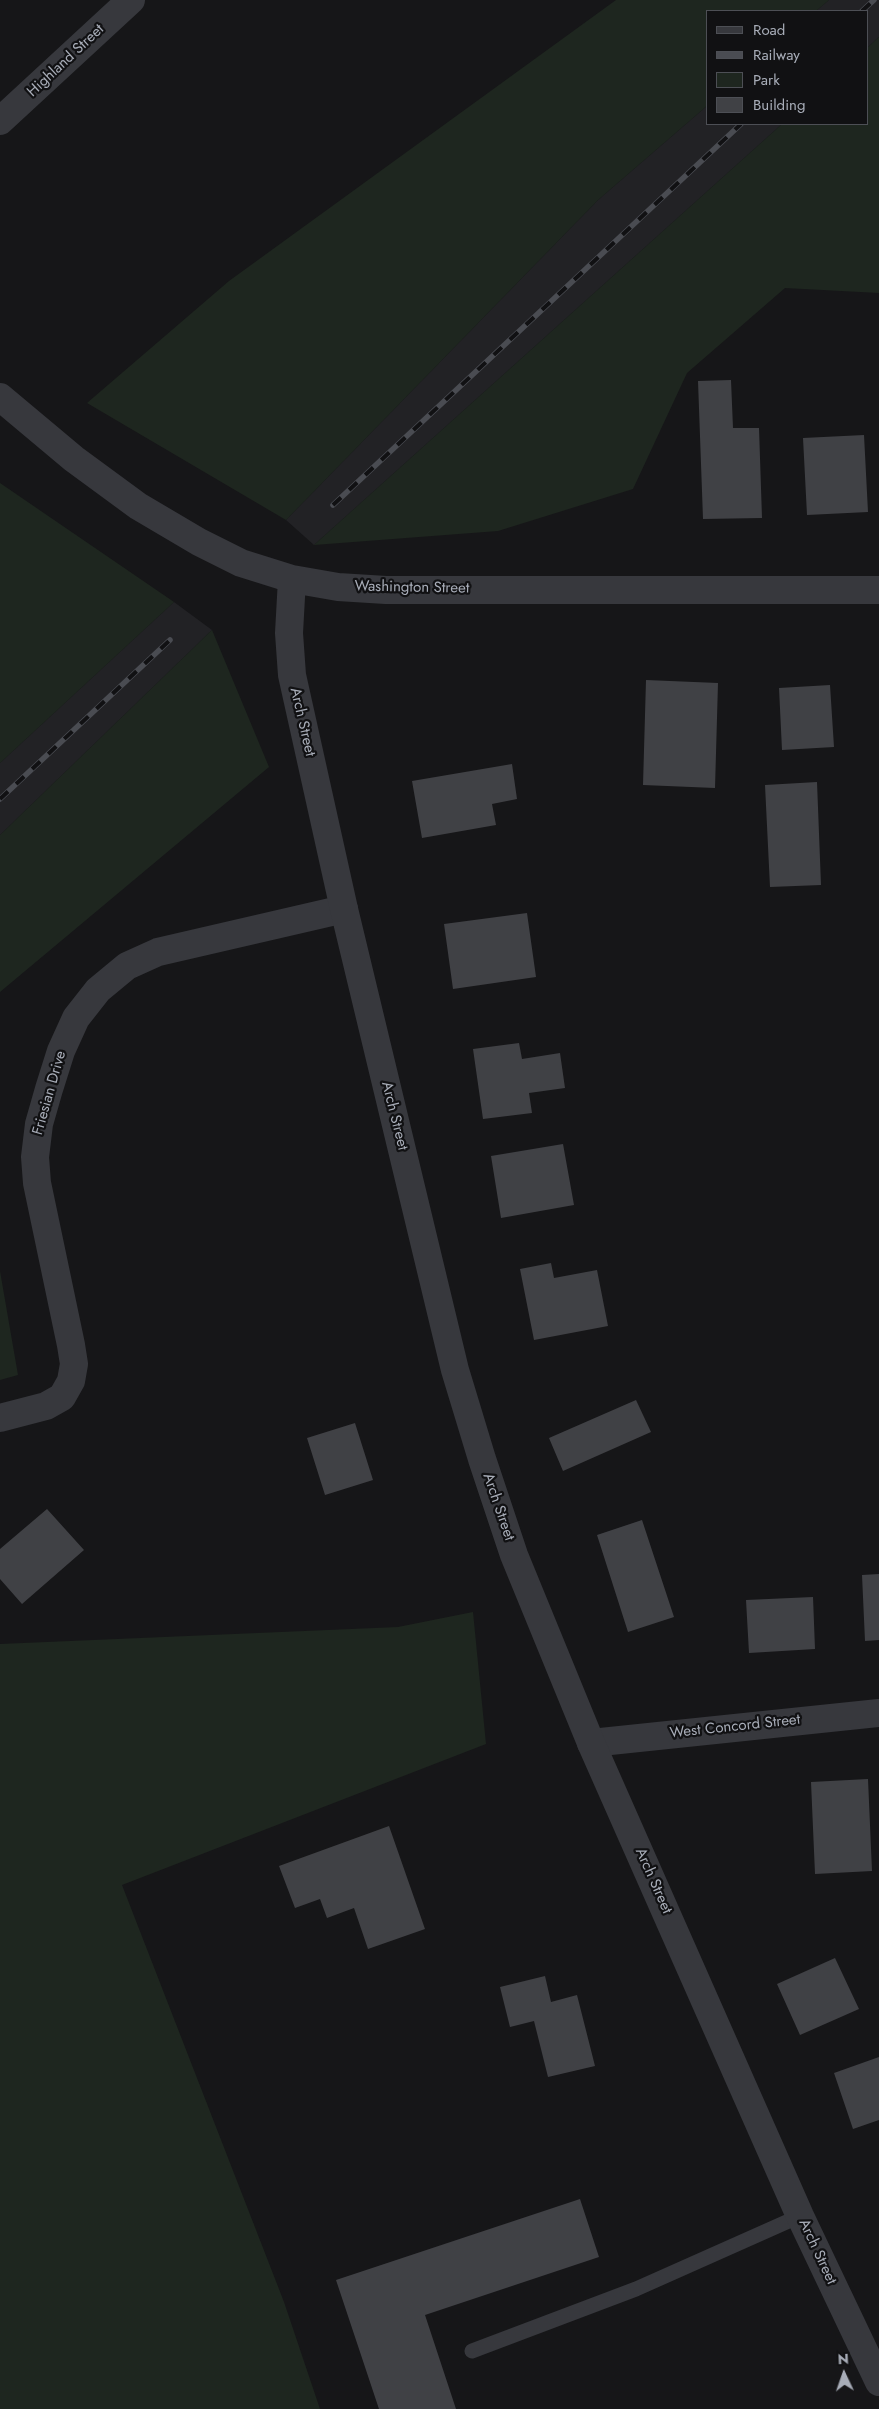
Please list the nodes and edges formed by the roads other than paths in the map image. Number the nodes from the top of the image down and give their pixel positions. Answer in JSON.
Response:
{"nodes":[{"id":1,"x":131,"y":0,"type":"edge"},
{"id":2,"x":0,"y":121,"type":"edge"},
{"id":3,"x":0,"y":398,"type":"edge"},
{"id":4,"x":292,"y":579,"type":"junction"},
{"id":5,"x":879,"y":590,"type":"edge"},
{"id":6,"x":344,"y":909,"type":"junction"},
{"id":7,"x":0,"y":1418,"type":"edge"},
{"id":8,"x":879,"y":1713,"type":"edge"},
{"id":9,"x":591,"y":1742,"type":"junction"},
{"id":10,"x":800,"y":2216,"type":"junction"},
{"id":11,"x":472,"y":2351,"type":"dead end"},
{"id":12,"x":879,"y":2382,"type":"edge"}],
"edges":[{"from":1,"to":2,"type":"street","name":"Highland Street"},
{"from":3,"to":4,"type":"street","name":"Washington Street"},
{"from":4,"to":5,"type":"street","name":"Washington Street"},
{"from":4,"to":6,"type":"street","name":"Arch Street"},
{"from":6,"to":7,"type":"street","name":"Friesian Drive"},
{"from":6,"to":9,"type":"street","name":"Arch Street"},
{"from":8,"to":9,"type":"street","name":"West Concord Street"},
{"from":9,"to":10,"type":"street","name":"Arch Street"},
{"from":10,"to":11,"type":"lane"},
{"from":10,"to":12,"type":"street","name":"Arch Street"}]}
